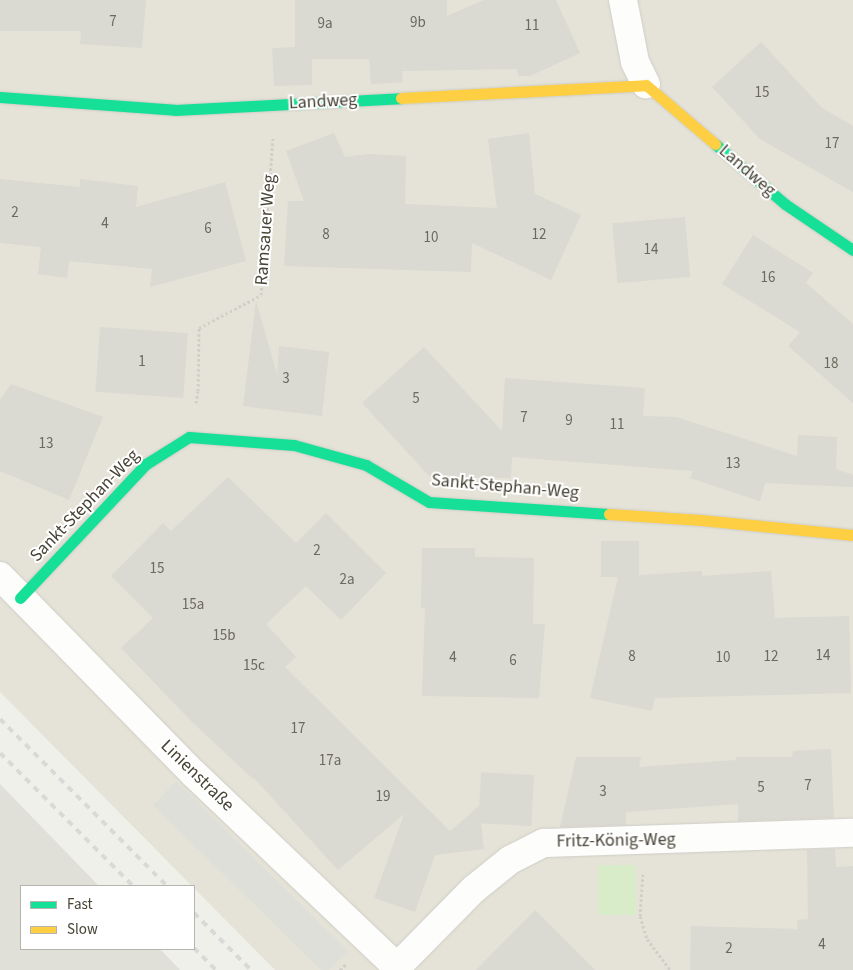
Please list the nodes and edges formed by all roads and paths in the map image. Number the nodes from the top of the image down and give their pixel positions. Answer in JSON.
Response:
{"nodes":[{"id":1,"x":623,"y":0,"type":"edge"},
{"id":2,"x":646,"y":85,"type":"junction"},
{"id":3,"x":0,"y":97,"type":"edge"},
{"id":4,"x":276,"y":104,"type":"junction"},
{"id":5,"x":853,"y":250,"type":"edge"},
{"id":6,"x":189,"y":437,"type":"junction"},
{"id":7,"x":853,"y":535,"type":"edge"},
{"id":8,"x":0,"y":576,"type":"edge"},
{"id":9,"x":20,"y":598,"type":"junction"},
{"id":10,"x":853,"y":833,"type":"edge"},
{"id":11,"x":645,"y":841,"type":"junction"},
{"id":12,"x":398,"y":968,"type":"edge"},
{"id":13,"x":670,"y":970,"type":"edge"}],
"edges":[{"from":1,"to":2,"type":"street","name":"Landweg"},
{"from":2,"to":4,"type":"street","name":"Landweg"},
{"from":2,"to":5,"type":"street","name":"Landweg"},
{"from":3,"to":4,"type":"street","name":"Landweg"},
{"from":4,"to":6,"type":"path","name":"Ramsauer Weg"},
{"from":6,"to":7,"type":"street","name":"Sankt-Stephan-Weg"},
{"from":6,"to":9,"type":"street","name":"Sankt-Stephan-Weg"},
{"from":8,"to":9,"type":"street","name":"Linienstraße"},
{"from":9,"to":12,"type":"street","name":"Linienstraße"},
{"from":10,"to":11,"type":"street","name":"Fritz-König-Weg"},
{"from":11,"to":12,"type":"street","name":"Fritz-König-Weg"},
{"from":11,"to":13,"type":"path"}]}
